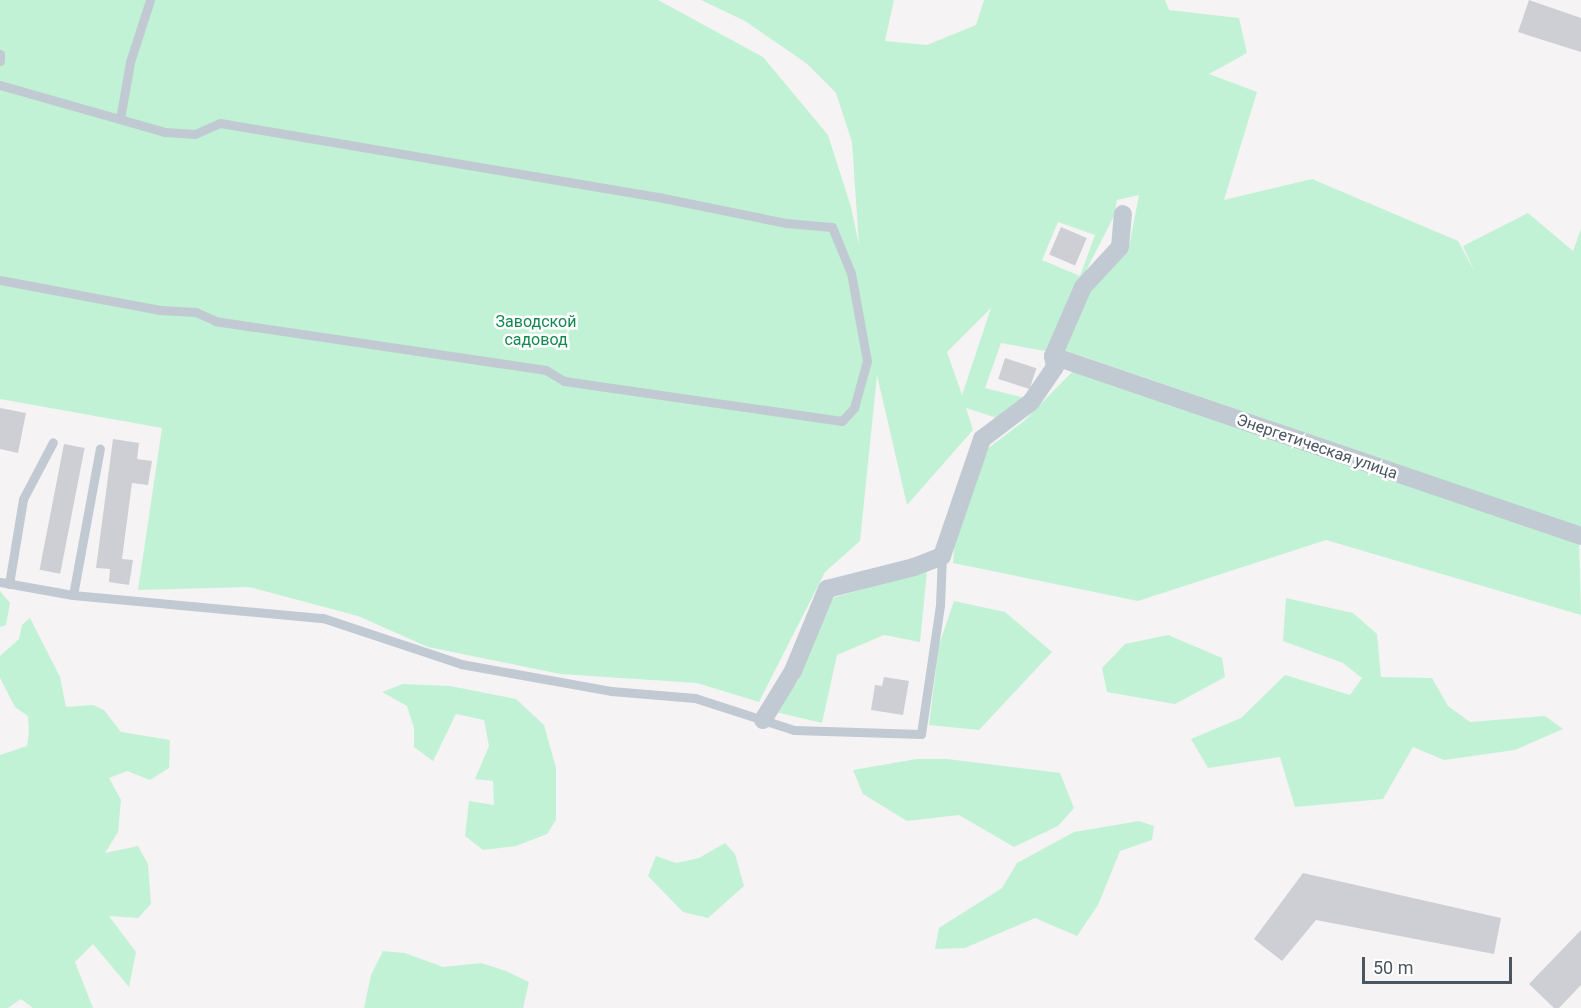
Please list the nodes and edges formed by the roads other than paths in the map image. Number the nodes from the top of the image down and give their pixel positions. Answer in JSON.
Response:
{"nodes":[{"id":1,"x":150,"y":0,"type":"edge"},
{"id":2,"x":0,"y":54,"type":"edge"},
{"id":3,"x":0,"y":61,"type":"edge"},
{"id":4,"x":0,"y":85,"type":"edge"},
{"id":5,"x":120,"y":119,"type":"junction"},
{"id":6,"x":1123,"y":214,"type":"dead end"},
{"id":7,"x":0,"y":280,"type":"edge"},
{"id":8,"x":1053,"y":356,"type":"junction"},
{"id":9,"x":53,"y":442,"type":"dead end"},
{"id":10,"x":100,"y":448,"type":"dead end"},
{"id":11,"x":1581,"y":536,"type":"edge"},
{"id":12,"x":942,"y":556,"type":"junction"},
{"id":13,"x":5,"y":583,"type":"edge"},
{"id":14,"x":74,"y":595,"type":"junction"},
{"id":15,"x":763,"y":720,"type":"junction"}],
"edges":[{"from":1,"to":5,"type":"lane"},
{"from":2,"to":3,"type":"lane"},
{"from":4,"to":5,"type":"lane"},
{"from":5,"to":7,"type":"lane"},
{"from":6,"to":8,"type":"street"},
{"from":8,"to":11,"type":"street","name":"Энергетическая улица"},
{"from":8,"to":12,"type":"street"},
{"from":9,"to":13,"type":"lane"},
{"from":10,"to":14,"type":"lane"},
{"from":12,"to":15,"type":"street"},
{"from":12,"to":15,"type":"lane"},
{"from":13,"to":14,"type":"lane"},
{"from":14,"to":15,"type":"lane"}]}
